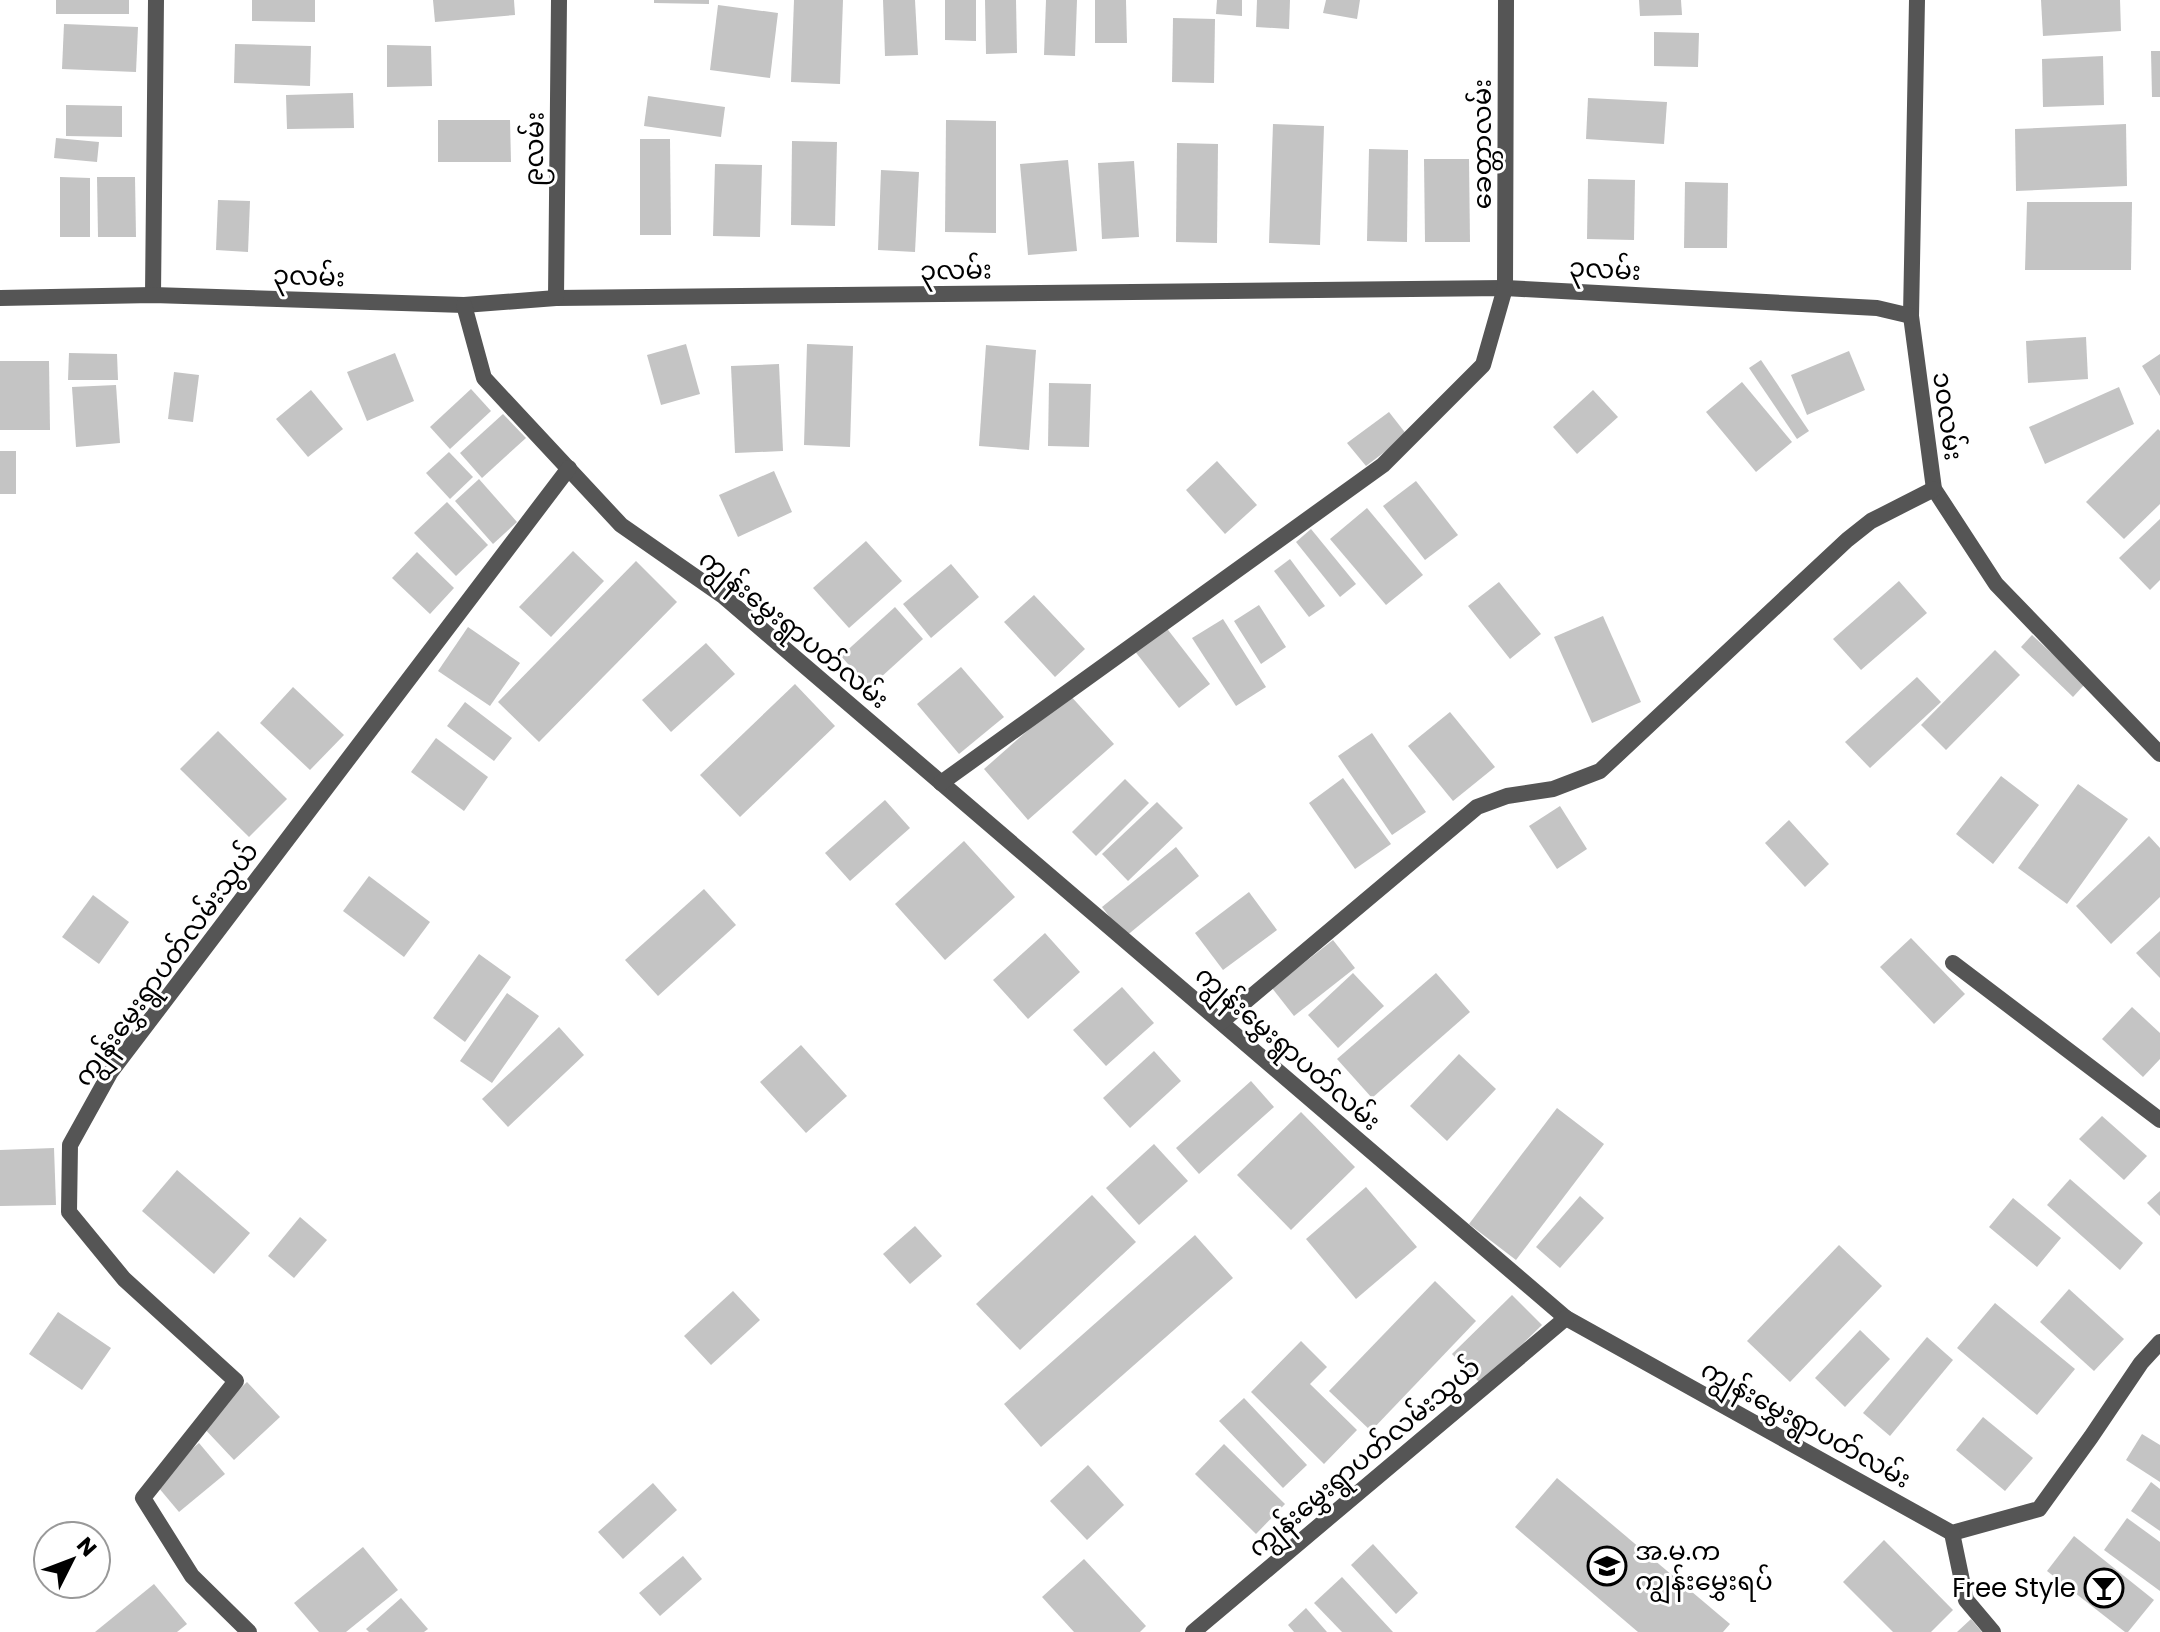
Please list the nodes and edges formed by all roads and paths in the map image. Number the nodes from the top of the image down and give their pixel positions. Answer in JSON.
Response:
{"nodes":[{"id":1,"x":156,"y":0,"type":"edge"},
{"id":2,"x":559,"y":0,"type":"edge"},
{"id":3,"x":1506,"y":0,"type":"edge"},
{"id":4,"x":1917,"y":0,"type":"edge"},
{"id":5,"x":1505,"y":288,"type":"junction"},
{"id":6,"x":153,"y":295,"type":"junction"},
{"id":7,"x":0,"y":298,"type":"edge"},
{"id":8,"x":556,"y":298,"type":"junction"},
{"id":9,"x":464,"y":305,"type":"junction"},
{"id":10,"x":1911,"y":316,"type":"junction"},
{"id":11,"x":569,"y":468,"type":"junction"},
{"id":12,"x":1934,"y":489,"type":"junction"},
{"id":13,"x":2160,"y":754,"type":"edge"},
{"id":14,"x":941,"y":783,"type":"junction"},
{"id":15,"x":1953,"y":963,"type":"dead end"},
{"id":16,"x":1221,"y":1022,"type":"junction"},
{"id":17,"x":2160,"y":1120,"type":"edge"},
{"id":18,"x":1566,"y":1318,"type":"junction"},
{"id":19,"x":2160,"y":1342,"type":"edge"},
{"id":20,"x":1952,"y":1533,"type":"junction"},
{"id":21,"x":249,"y":1632,"type":"edge"},
{"id":22,"x":1193,"y":1632,"type":"edge"},
{"id":23,"x":1993,"y":1632,"type":"edge"}],
"edges":[{"from":1,"to":6,"type":"street"},
{"from":2,"to":8,"type":"street","name":"၉လမ်း"},
{"from":3,"to":5,"type":"street","name":"ခေတ္တာလမ်း"},
{"from":4,"to":10,"type":"street","name":"၁၀လမ်း"},
{"from":5,"to":8,"type":"street","name":"၃လမ်း"},
{"from":5,"to":10,"type":"street","name":"၃လမ်း"},
{"from":5,"to":14,"type":"street","name":"ခေတ္တာလမ်း"},
{"from":6,"to":7,"type":"street","name":"၃လမ်း"},
{"from":6,"to":9,"type":"street","name":"၃လမ်း"},
{"from":8,"to":9,"type":"street","name":"၃လမ်း"},
{"from":9,"to":11,"type":"street","name":"ကျွန်းမွှေးရွာပတ်လမ်း"},
{"from":10,"to":12,"type":"street","name":"၁၀လမ်း"},
{"from":11,"to":14,"type":"street","name":"ကျွန်းမွှေးရွာပတ်လမ်း"},
{"from":11,"to":21,"type":"street","name":"ကျွန်းမွှေးရွာပတ်လမ်းသွယ်"},
{"from":12,"to":13,"type":"street","name":"၁၀လမ်း"},
{"from":12,"to":16,"type":"street"},
{"from":14,"to":16,"type":"street","name":"ကျွန်းမွှေးရွာပတ်လမ်း"},
{"from":15,"to":17,"type":"street"},
{"from":16,"to":18,"type":"street","name":"ကျွန်းမွှေးရွာပတ်လမ်း"},
{"from":18,"to":20,"type":"street","name":"ကျွန်းမွှေးရွာပတ်လမ်း"},
{"from":18,"to":22,"type":"street","name":"ကျွန်းမွှေးရွာပတ်လမ်းသွယ်"},
{"from":19,"to":20,"type":"street"},
{"from":20,"to":23,"type":"street"}]}
